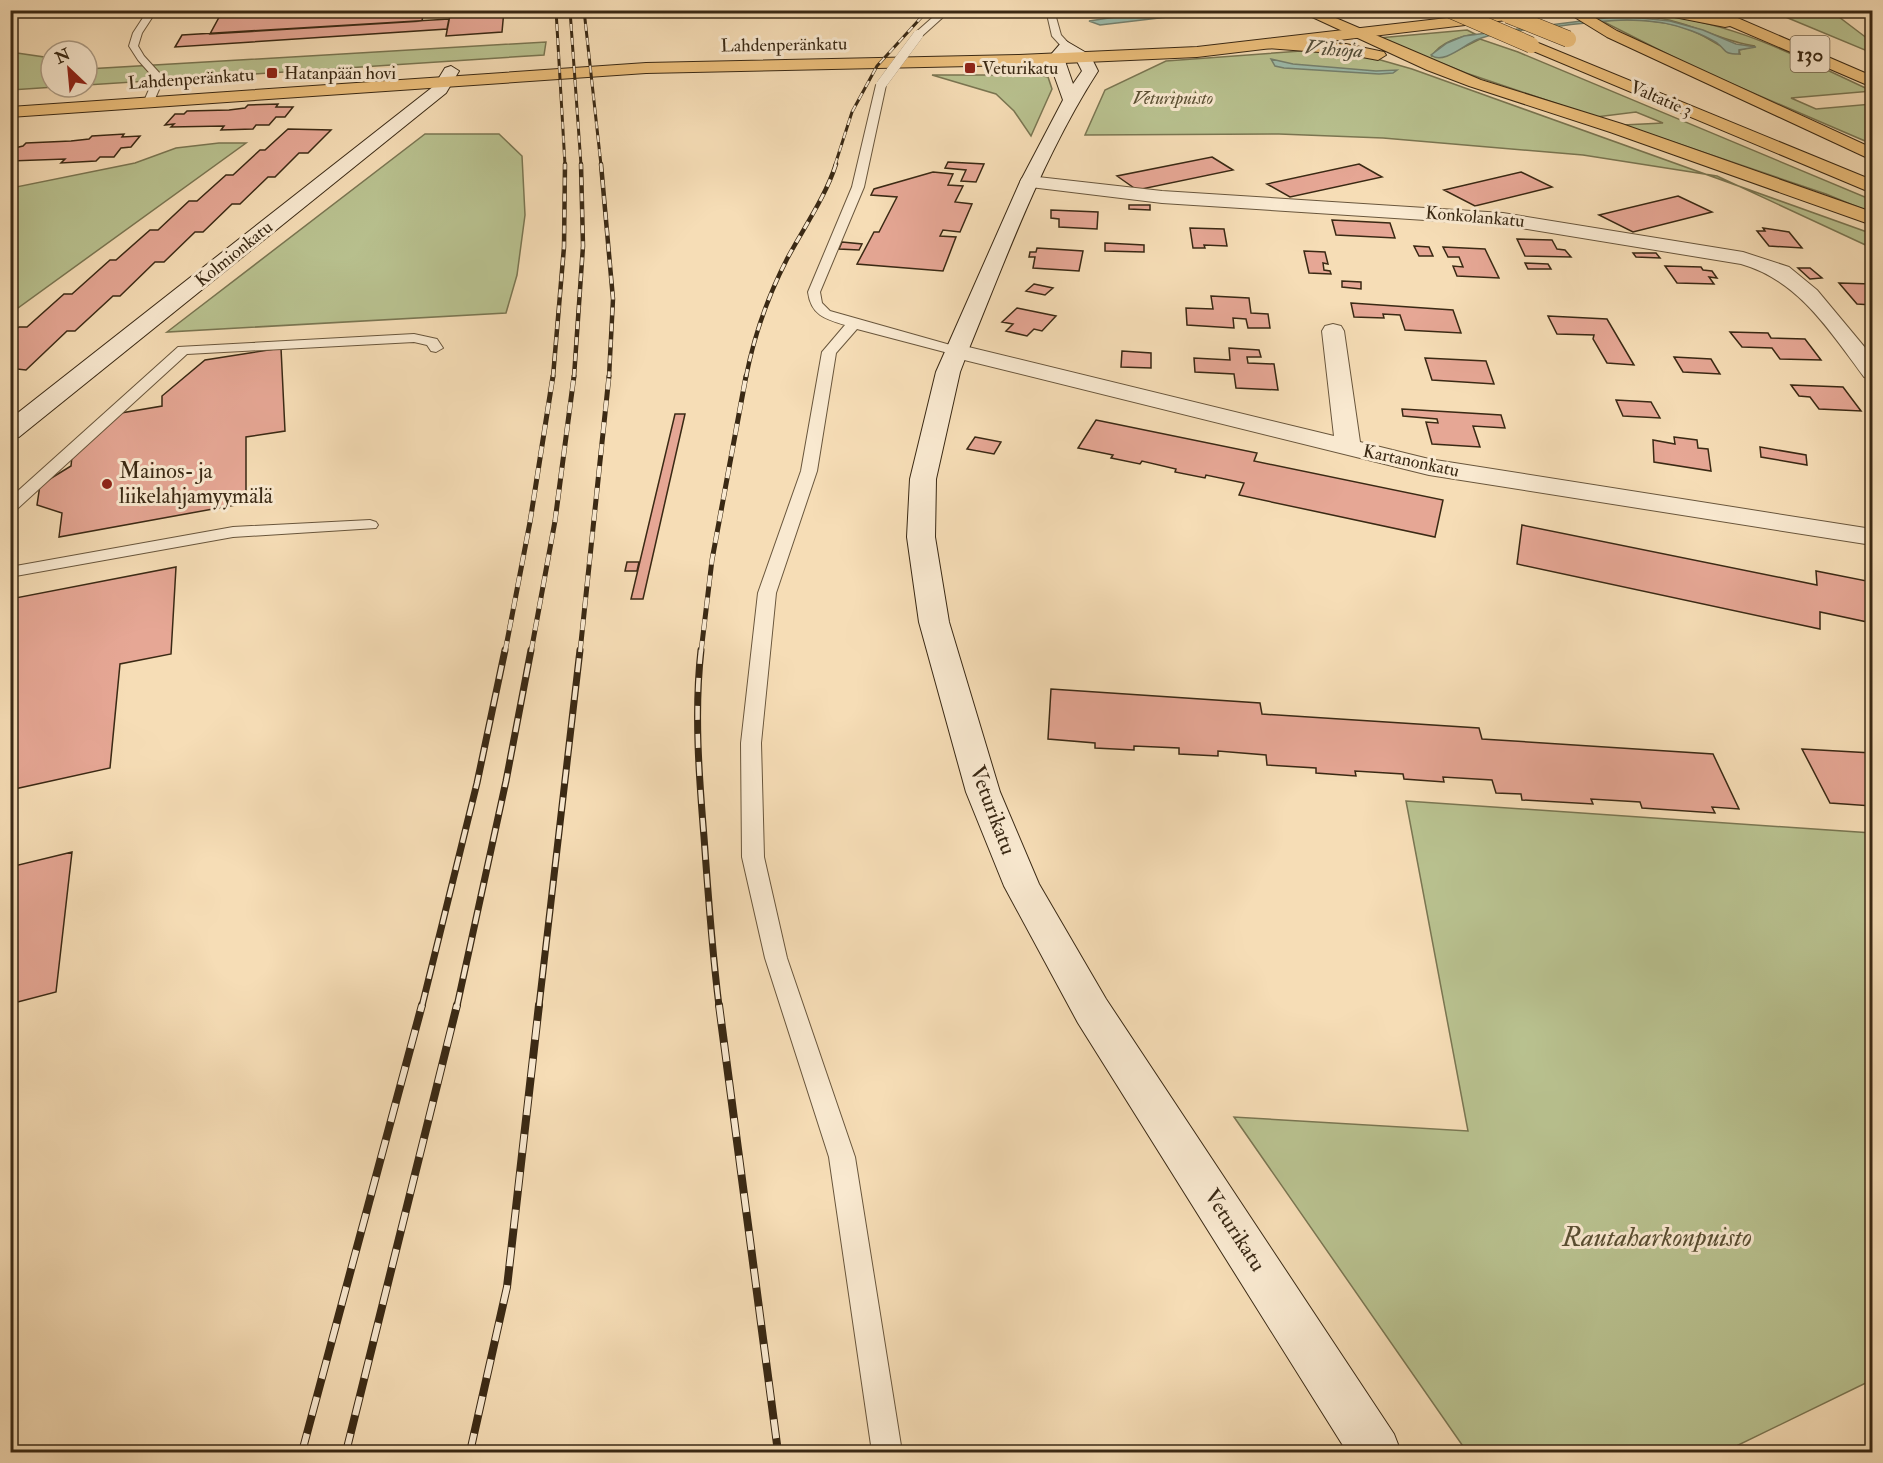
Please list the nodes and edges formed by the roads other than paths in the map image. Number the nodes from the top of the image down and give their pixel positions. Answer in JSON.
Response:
{"nodes":[{"id":1,"x":153,"y":10,"type":"edge"},
{"id":2,"x":947,"y":10,"type":"edge"},
{"id":3,"x":1304,"y":10,"type":"edge"},
{"id":4,"x":1450,"y":10,"type":"edge"},
{"id":5,"x":1497,"y":10,"type":"edge"},
{"id":6,"x":1558,"y":10,"type":"edge"},
{"id":7,"x":1570,"y":10,"type":"edge"},
{"id":8,"x":1659,"y":10,"type":"edge"},
{"id":9,"x":1705,"y":10,"type":"edge"},
{"id":10,"x":1053,"y":11,"type":"edge"},
{"id":11,"x":1360,"y":16,"type":"dead end"},
{"id":12,"x":1747,"y":18,"type":"edge"},
{"id":13,"x":1326,"y":20,"type":"junction"},
{"id":14,"x":1291,"y":24,"type":"dead end"},
{"id":15,"x":1360,"y":34,"type":"junction"},
{"id":16,"x":1156,"y":39,"type":"dead end"},
{"id":17,"x":1573,"y":42,"type":"dead end"},
{"id":18,"x":1270,"y":45,"type":"junction"},
{"id":19,"x":1061,"y":52,"type":"junction"},
{"id":20,"x":1084,"y":58,"type":"junction"},
{"id":21,"x":449,"y":76,"type":"junction"},
{"id":22,"x":1677,"y":82,"type":"dead end"},
{"id":23,"x":1872,"y":82,"type":"edge"},
{"id":24,"x":1475,"y":83,"type":"junction"},
{"id":25,"x":152,"y":95,"type":"junction"},
{"id":26,"x":1071,"y":99,"type":"junction"},
{"id":27,"x":10,"y":100,"type":"edge"},
{"id":28,"x":10,"y":112,"type":"edge"},
{"id":29,"x":1872,"y":157,"type":"edge"},
{"id":30,"x":1029,"y":182,"type":"junction"},
{"id":31,"x":1872,"y":187,"type":"edge"},
{"id":32,"x":1872,"y":219,"type":"edge"},
{"id":33,"x":854,"y":324,"type":"junction"},
{"id":34,"x":1333,"y":331,"type":"dead end"},
{"id":35,"x":436,"y":348,"type":"dead end"},
{"id":36,"x":956,"y":351,"type":"junction"},
{"id":37,"x":1872,"y":372,"type":"edge"},
{"id":38,"x":10,"y":432,"type":"edge"},
{"id":39,"x":1348,"y":447,"type":"junction"},
{"id":40,"x":10,"y":507,"type":"edge"},
{"id":41,"x":1872,"y":513,"type":"edge"},
{"id":42,"x":370,"y":525,"type":"dead end"},
{"id":43,"x":1863,"y":535,"type":"edge"},
{"id":44,"x":10,"y":572,"type":"edge"},
{"id":45,"x":887,"y":1452,"type":"edge"},
{"id":46,"x":1376,"y":1452,"type":"edge"}],
"edges":[{"from":1,"to":25,"type":"lane"},
{"from":2,"to":33,"type":"lane","bridge":true},
{"from":3,"to":13,"type":"main road"},
{"from":4,"to":31,"type":"main road","name":"Valtatie 3","bridge":true},
{"from":5,"to":17,"type":"main road","bridge":true},
{"from":6,"to":15,"type":"main road"},
{"from":7,"to":29,"type":"main road"},
{"from":8,"to":12,"type":"main road"},
{"from":9,"to":12,"type":"main road","number":"130"},
{"from":10,"to":19,"type":"lane"},
{"from":11,"to":13,"type":"main road"},
{"from":12,"to":23,"type":"main road","number":"130"},
{"from":13,"to":14,"type":"main road"},
{"from":13,"to":15,"type":"main road"},
{"from":15,"to":18,"type":"main road"},
{"from":15,"to":24,"type":"main road"},
{"from":16,"to":19,"type":"main road","name":"Lahdenperänkatu"},
{"from":18,"to":20,"type":"main road"},
{"from":18,"to":24,"type":"main road"},
{"from":19,"to":20,"type":"street"},
{"from":19,"to":21,"type":"main road","name":"Lahdenperänkatu"},
{"from":19,"to":26,"type":"street"},
{"from":20,"to":26,"type":"street","name":"Veturikatu"},
{"from":21,"to":25,"type":"main road","name":"Lahdenperänkatu"},
{"from":21,"to":38,"type":"street","name":"Kolmionkatu"},
{"from":22,"to":29,"type":"main road","name":"Valtatie 3"},
{"from":24,"to":32,"type":"main road"},
{"from":25,"to":27,"type":"main road","name":"Lahdenperänkatu"},
{"from":25,"to":28,"type":"main road","name":"Lahdenperänkatu"},
{"from":26,"to":30,"type":"street","name":"Veturikatu"},
{"from":30,"to":36,"type":"street","name":"Veturikatu"},
{"from":30,"to":37,"type":"street","name":"Konkolankatu"},
{"from":33,"to":36,"type":"lane"},
{"from":33,"to":45,"type":"lane"},
{"from":34,"to":39,"type":"street"},
{"from":35,"to":40,"type":"lane"},
{"from":36,"to":39,"type":"street","name":"Kartanonkatu"},
{"from":36,"to":46,"type":"street","name":"Veturikatu"},
{"from":39,"to":43,"type":"street","name":"Kartanonkatu"},
{"from":41,"to":43,"type":"street"},
{"from":42,"to":44,"type":"lane"}]}
